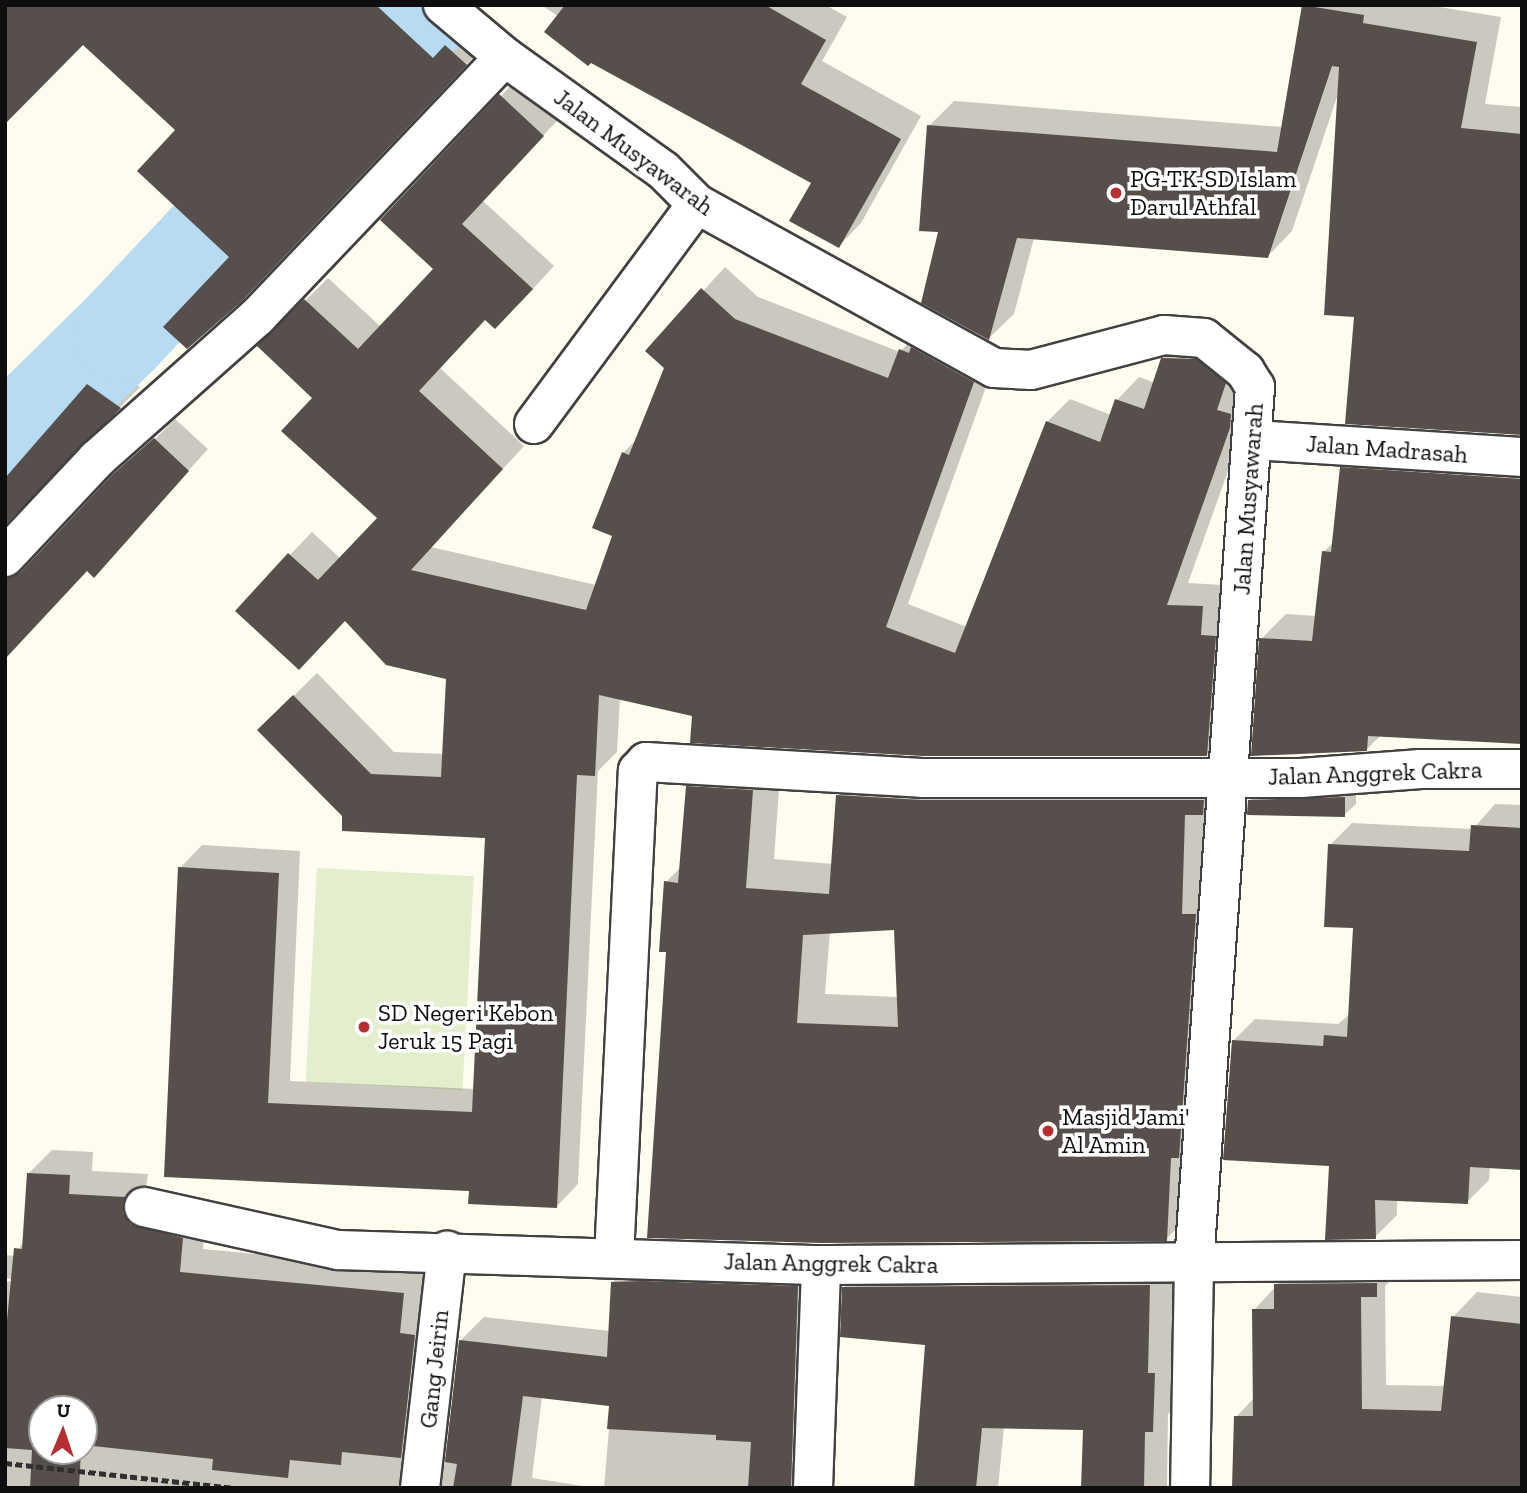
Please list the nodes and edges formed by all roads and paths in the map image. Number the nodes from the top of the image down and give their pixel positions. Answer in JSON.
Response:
{"nodes":[{"id":1,"x":443,"y":5,"type":"edge"},
{"id":2,"x":503,"y":55,"type":"junction"},
{"id":3,"x":697,"y":204,"type":"junction"},
{"id":4,"x":534,"y":425,"type":"dead end"},
{"id":5,"x":1253,"y":440,"type":"junction"},
{"id":6,"x":1522,"y":457,"type":"edge"},
{"id":7,"x":5,"y":557,"type":"edge"},
{"id":8,"x":1522,"y":769,"type":"edge"},
{"id":9,"x":1227,"y":775,"type":"junction"},
{"id":10,"x":144,"y":1207,"type":"dead end"},
{"id":11,"x":447,"y":1251,"type":"junction"},
{"id":12,"x":614,"y":1257,"type":"junction"},
{"id":13,"x":1522,"y":1259,"type":"edge"},
{"id":14,"x":1194,"y":1264,"type":"junction"},
{"id":15,"x":821,"y":1265,"type":"junction"},
{"id":16,"x":5,"y":1463,"type":"edge"},
{"id":17,"x":235,"y":1488,"type":"edge"},
{"id":18,"x":420,"y":1488,"type":"edge"},
{"id":19,"x":813,"y":1488,"type":"edge"},
{"id":20,"x":1190,"y":1488,"type":"edge"}],
"edges":[{"from":1,"to":2,"type":"street","name":"Jalan Musyawarah"},
{"from":2,"to":3,"type":"street","name":"Jalan Musyawarah"},
{"from":2,"to":7,"type":"street"},
{"from":3,"to":4,"type":"street"},
{"from":3,"to":5,"type":"street","name":"Jalan Musyawarah"},
{"from":5,"to":6,"type":"street","name":"Jalan Madrasah"},
{"from":5,"to":9,"type":"street","name":"Jalan Musyawarah"},
{"from":8,"to":9,"type":"street","name":"Jalan Anggrek Cakra"},
{"from":9,"to":12,"type":"street","name":"Jalan Anggrek Cakra"},
{"from":9,"to":14,"type":"street","name":"Jalan Musyawarah"},
{"from":10,"to":11,"type":"street","name":"Jalan Anggrek Cakra"},
{"from":11,"to":12,"type":"street","name":"Jalan Anggrek Cakra"},
{"from":11,"to":18,"type":"street","name":"Gang Jeirin"},
{"from":12,"to":15,"type":"street","name":"Jalan Anggrek Cakra"},
{"from":13,"to":14,"type":"street","name":"Jalan Anggrek Cakra"},
{"from":14,"to":15,"type":"street","name":"Jalan Anggrek Cakra"},
{"from":14,"to":20,"type":"street","name":"Jalan Musyawarah"},
{"from":15,"to":19,"type":"street"},
{"from":16,"to":17,"type":"path"}]}
